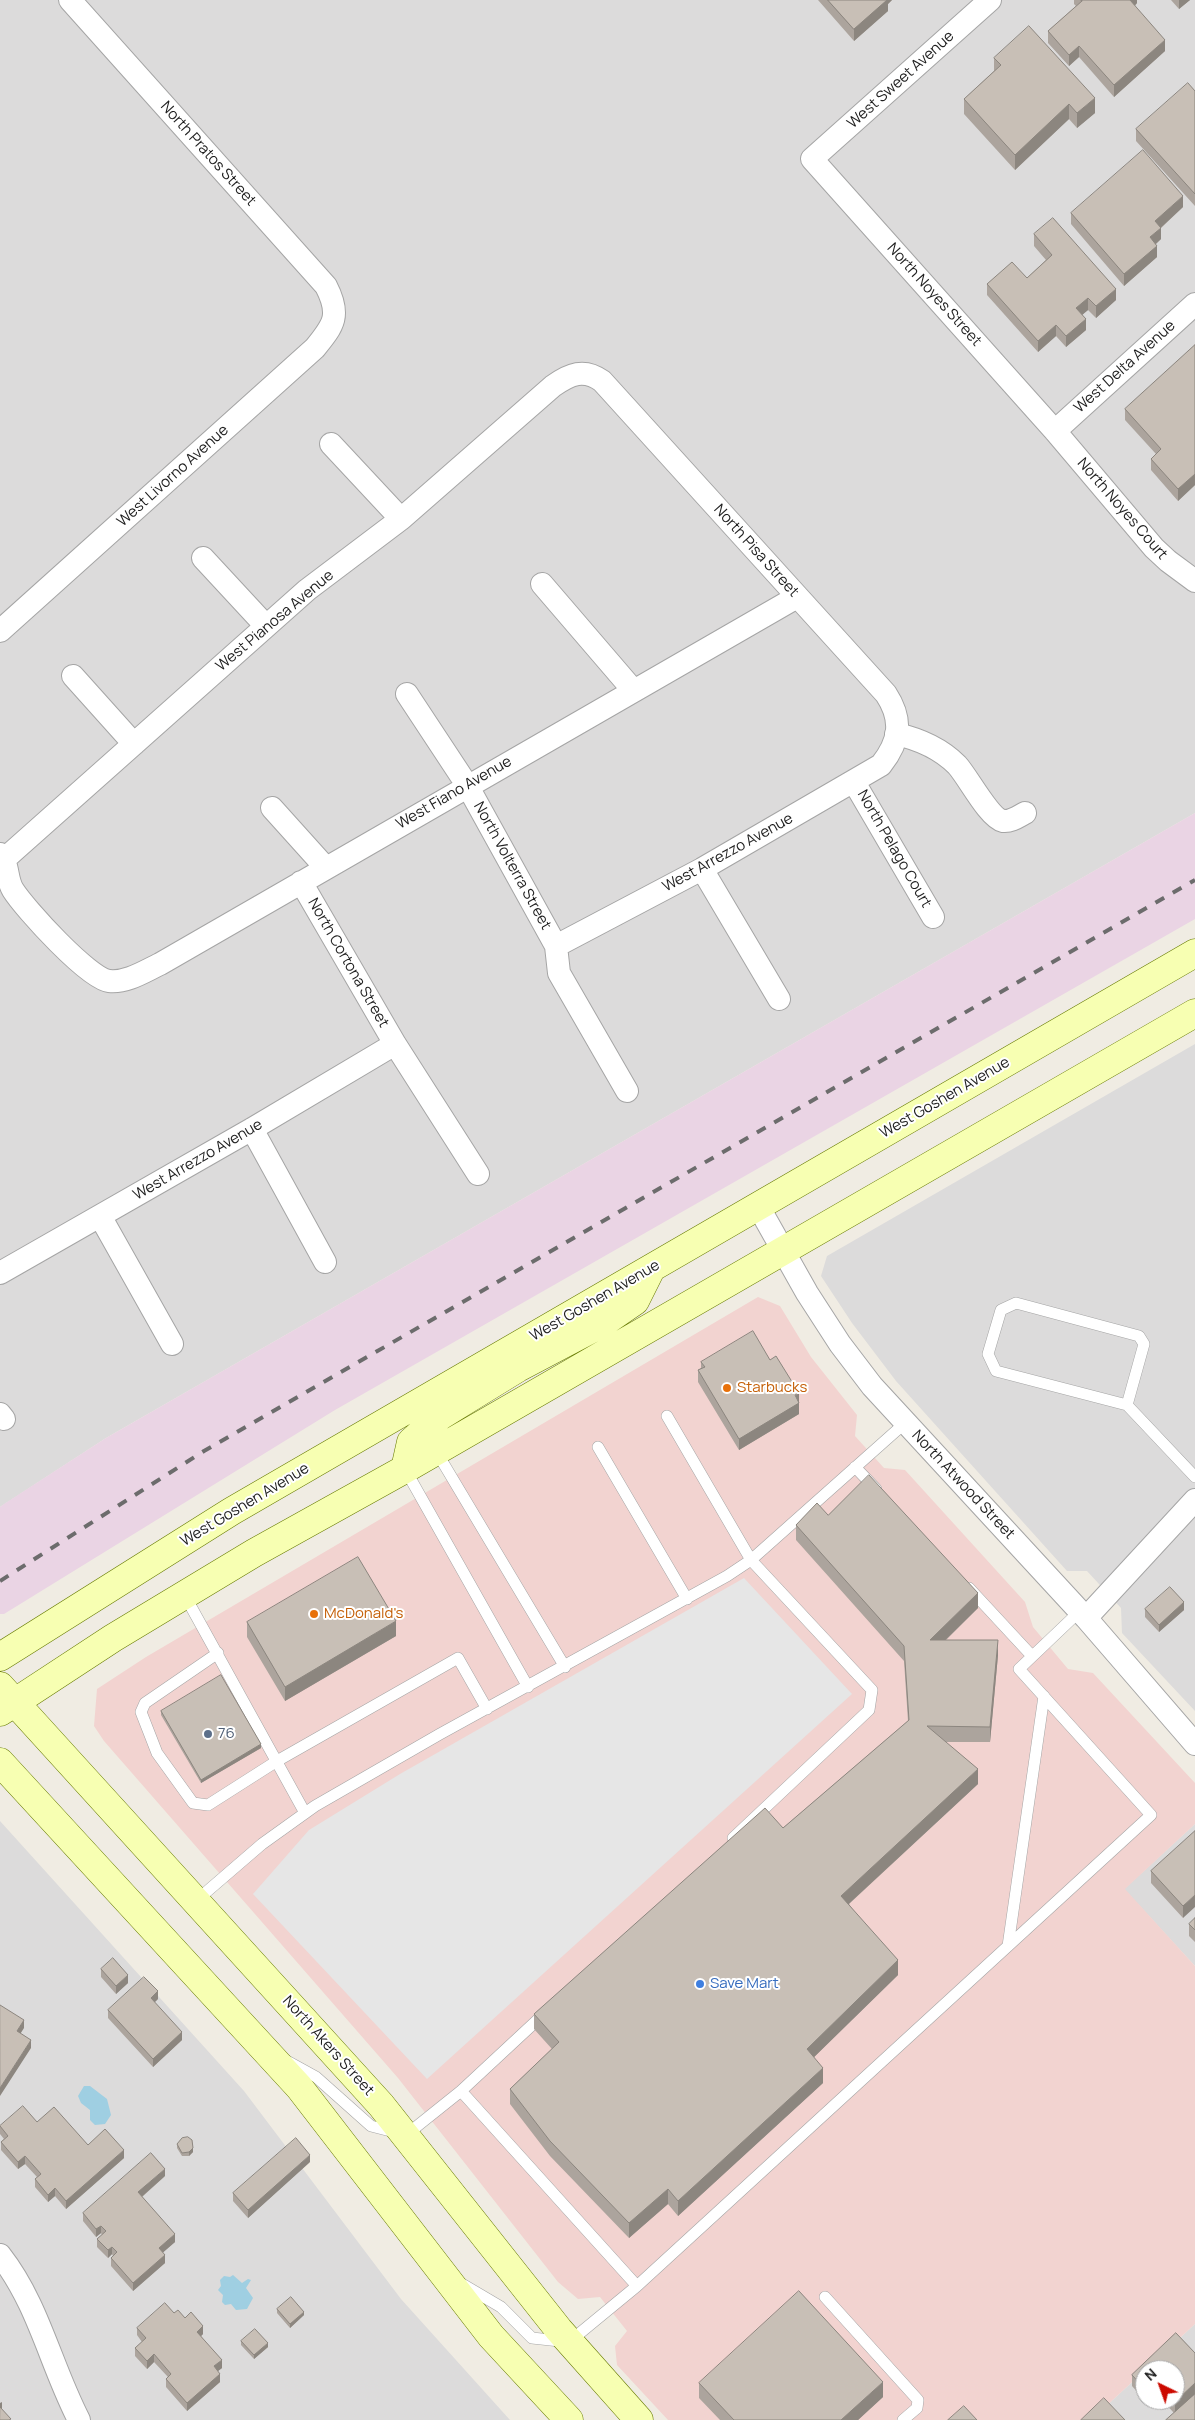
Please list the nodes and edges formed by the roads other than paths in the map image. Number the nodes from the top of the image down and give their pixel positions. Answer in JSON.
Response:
{"nodes":[{"id":1,"x":70,"y":0,"type":"edge"},
{"id":2,"x":990,"y":0,"type":"edge"},
{"id":3,"x":812,"y":159,"type":"joint"},
{"id":4,"x":1195,"y":304,"type":"edge"},
{"id":5,"x":336,"y":314,"type":"joint"},
{"id":6,"x":582,"y":372,"type":"joint"},
{"id":7,"x":1055,"y":431,"type":"junction"},
{"id":8,"x":331,"y":444,"type":"dead end"},
{"id":9,"x":401,"y":519,"type":"junction"},
{"id":10,"x":204,"y":558,"type":"dead end"},
{"id":11,"x":1195,"y":580,"type":"edge"},
{"id":12,"x":542,"y":584,"type":"dead end"},
{"id":13,"x":797,"y":597,"type":"junction"},
{"id":14,"x":266,"y":626,"type":"junction"},
{"id":15,"x":0,"y":631,"type":"edge"},
{"id":16,"x":73,"y":676,"type":"dead end"},
{"id":17,"x":633,"y":690,"type":"junction"},
{"id":18,"x":407,"y":694,"type":"dead end"},
{"id":19,"x":895,"y":742,"type":"junction"},
{"id":20,"x":134,"y":744,"type":"junction"},
{"id":21,"x":854,"y":782,"type":"junction"},
{"id":22,"x":468,"y":786,"type":"junction"},
{"id":23,"x":272,"y":808,"type":"dead end"},
{"id":24,"x":1025,"y":813,"type":"dead end"},
{"id":25,"x":2,"y":859,"type":"edge"},
{"id":26,"x":326,"y":868,"type":"junction"},
{"id":27,"x":702,"y":868,"type":"junction"},
{"id":28,"x":301,"y":882,"type":"junction"},
{"id":29,"x":933,"y":916,"type":"dead end"},
{"id":30,"x":556,"y":946,"type":"junction"},
{"id":31,"x":1195,"y":953,"type":"edge"},
{"id":32,"x":779,"y":999,"type":"dead end"},
{"id":33,"x":1195,"y":1013,"type":"edge"},
{"id":34,"x":394,"y":1044,"type":"junction"},
{"id":35,"x":627,"y":1091,"type":"dead end"},
{"id":36,"x":252,"y":1129,"type":"junction"},
{"id":37,"x":478,"y":1174,"type":"dead end"},
{"id":38,"x":758,"y":1206,"type":"junction"},
{"id":39,"x":100,"y":1216,"type":"junction"},
{"id":40,"x":783,"y":1250,"type":"junction"},
{"id":41,"x":325,"y":1262,"type":"dead end"},
{"id":42,"x":651,"y":1269,"type":"junction"},
{"id":43,"x":0,"y":1273,"type":"edge"},
{"id":44,"x":172,"y":1344,"type":"dead end"},
{"id":45,"x":1127,"y":1405,"type":"junction"},
{"id":46,"x":668,"y":1416,"type":"dead end"},
{"id":47,"x":905,"y":1423,"type":"junction"},
{"id":48,"x":598,"y":1447,"type":"dead end"},
{"id":49,"x":436,"y":1451,"type":"junction"},
{"id":50,"x":855,"y":1467,"type":"junction"},
{"id":51,"x":405,"y":1469,"type":"junction"},
{"id":52,"x":1195,"y":1476,"type":"edge"},
{"id":53,"x":882,"y":1496,"type":"edge"},
{"id":54,"x":1195,"y":1500,"type":"edge"},
{"id":55,"x":751,"y":1560,"type":"junction"},
{"id":56,"x":957,"y":1576,"type":"edge"},
{"id":57,"x":184,"y":1594,"type":"junction"},
{"id":58,"x":687,"y":1599,"type":"junction"},
{"id":59,"x":1083,"y":1615,"type":"junction"},
{"id":60,"x":218,"y":1653,"type":"junction"},
{"id":61,"x":0,"y":1656,"type":"edge"},
{"id":62,"x":1032,"y":1656,"type":"junction"},
{"id":63,"x":565,"y":1667,"type":"junction"},
{"id":64,"x":528,"y":1687,"type":"junction"},
{"id":65,"x":1044,"y":1696,"type":"junction"},
{"id":66,"x":5,"y":1700,"type":"edge"},
{"id":67,"x":487,"y":1709,"type":"junction"},
{"id":68,"x":1195,"y":1744,"type":"edge"},
{"id":69,"x":277,"y":1761,"type":"junction"},
{"id":70,"x":0,"y":1762,"type":"edge"},
{"id":71,"x":305,"y":1813,"type":"junction"},
{"id":72,"x":721,"y":1848,"type":"edge"},
{"id":73,"x":197,"y":1900,"type":"junction"},
{"id":74,"x":1008,"y":1946,"type":"junction"},
{"id":75,"x":556,"y":2002,"type":"edge"},
{"id":76,"x":262,"y":2047,"type":"junction"},
{"id":77,"x":461,"y":2091,"type":"junction"},
{"id":78,"x":406,"y":2135,"type":"junction"},
{"id":79,"x":0,"y":2255,"type":"edge"},
{"id":80,"x":443,"y":2274,"type":"junction"},
{"id":81,"x":637,"y":2286,"type":"junction"},
{"id":82,"x":825,"y":2297,"type":"dead end"},
{"id":83,"x":569,"y":2342,"type":"junction"},
{"id":84,"x":79,"y":2420,"type":"edge"},
{"id":85,"x":569,"y":2420,"type":"edge"},
{"id":86,"x":640,"y":2420,"type":"edge"},
{"id":87,"x":903,"y":2420,"type":"edge"}],
"edges":[{"from":1,"to":5,"type":"street","name":"North Pratos Street"},
{"from":2,"to":3,"type":"street","name":"West Sweet Avenue"},
{"from":3,"to":7,"type":"street","name":"North Noyes Street"},
{"from":4,"to":7,"type":"street","name":"West Delta Avenue"},
{"from":5,"to":15,"type":"street","name":"West Livorno Avenue"},
{"from":6,"to":9,"type":"street","name":"West Pianosa Avenue"},
{"from":6,"to":13,"type":"street","name":"North Pisa Street"},
{"from":7,"to":11,"type":"street","name":"North Noyes Court"},
{"from":8,"to":9,"type":"street"},
{"from":9,"to":14,"type":"street","name":"West Pianosa Avenue"},
{"from":10,"to":14,"type":"street"},
{"from":12,"to":17,"type":"street"},
{"from":13,"to":17,"type":"street","name":"West Fiano Avenue"},
{"from":13,"to":19,"type":"street","name":"North Pisa Street"},
{"from":14,"to":20,"type":"street","name":"West Pianosa Avenue"},
{"from":16,"to":20,"type":"street"},
{"from":17,"to":22,"type":"street","name":"West Fiano Avenue"},
{"from":18,"to":22,"type":"street","name":"North Volterra Street"},
{"from":19,"to":21,"type":"street","name":"West Arrezzo Avenue"},
{"from":19,"to":24,"type":"street"},
{"from":20,"to":25,"type":"street","name":"West Pianosa Avenue"},
{"from":21,"to":27,"type":"street","name":"West Arrezzo Avenue"},
{"from":21,"to":29,"type":"street","name":"North Pelago Court"},
{"from":22,"to":26,"type":"street","name":"West Fiano Avenue"},
{"from":22,"to":30,"type":"street","name":"North Volterra Street"},
{"from":23,"to":26,"type":"street"},
{"from":25,"to":28,"type":"street","name":"West Fiano Avenue"},
{"from":26,"to":28,"type":"street","name":"West Fiano Avenue"},
{"from":27,"to":30,"type":"street","name":"West Arrezzo Avenue"},
{"from":27,"to":32,"type":"street"},
{"from":28,"to":34,"type":"street","name":"North Cortona Street"},
{"from":30,"to":35,"type":"street"},
{"from":31,"to":38,"type":"main road","name":"West Goshen Avenue"},
{"from":33,"to":40,"type":"main road"},
{"from":34,"to":36,"type":"street","name":"West Arrezzo Avenue"},
{"from":34,"to":37,"type":"street","name":"North Cortona Street"},
{"from":36,"to":39,"type":"street","name":"West Arrezzo Avenue"},
{"from":36,"to":41,"type":"street"},
{"from":38,"to":40,"type":"street","name":"North Atwood Street"},
{"from":38,"to":42,"type":"main road","name":"West Goshen Avenue"},
{"from":39,"to":43,"type":"street","name":"West Arrezzo Avenue"},
{"from":39,"to":44,"type":"street"},
{"from":40,"to":47,"type":"street","name":"North Atwood Street"},
{"from":40,"to":49,"type":"main road"},
{"from":42,"to":51,"type":"main road"},
{"from":42,"to":61,"type":"main road","name":"West Goshen Avenue"},
{"from":45,"to":45,"type":"lane"},
{"from":45,"to":52,"type":"lane"},
{"from":46,"to":55,"type":"lane"},
{"from":47,"to":50,"type":"lane"},
{"from":47,"to":59,"type":"street","name":"North Atwood Street"},
{"from":48,"to":58,"type":"lane"},
{"from":49,"to":51,"type":"main road"},
{"from":49,"to":63,"type":"lane"},
{"from":50,"to":53,"type":"lane"},
{"from":50,"to":55,"type":"lane"},
{"from":51,"to":57,"type":"main road"},
{"from":51,"to":64,"type":"lane"},
{"from":54,"to":59,"type":"street"},
{"from":55,"to":58,"type":"lane"},
{"from":55,"to":72,"type":"lane"},
{"from":56,"to":62,"type":"lane"},
{"from":57,"to":60,"type":"lane"},
{"from":57,"to":66,"type":"main road"},
{"from":58,"to":63,"type":"lane"},
{"from":59,"to":62,"type":"lane"},
{"from":59,"to":68,"type":"street","name":"North Atwood Street"},
{"from":60,"to":69,"type":"lane"},
{"from":60,"to":69,"type":"lane"},
{"from":62,"to":65,"type":"lane"},
{"from":63,"to":64,"type":"lane"},
{"from":64,"to":67,"type":"lane"},
{"from":65,"to":74,"type":"lane"},
{"from":65,"to":74,"type":"lane"},
{"from":66,"to":73,"type":"main road","name":"North Akers Street"},
{"from":67,"to":69,"type":"lane"},
{"from":67,"to":71,"type":"lane"},
{"from":69,"to":71,"type":"lane"},
{"from":70,"to":76,"type":"main road"},
{"from":71,"to":73,"type":"lane"},
{"from":73,"to":78,"type":"main road","name":"North Akers Street"},
{"from":74,"to":81,"type":"lane"},
{"from":75,"to":77,"type":"lane"},
{"from":76,"to":78,"type":"lane"},
{"from":76,"to":80,"type":"main road"},
{"from":77,"to":78,"type":"lane"},
{"from":77,"to":81,"type":"lane"},
{"from":78,"to":83,"type":"main road","name":"North Akers Street"},
{"from":79,"to":84,"type":"street"},
{"from":80,"to":83,"type":"lane"},
{"from":80,"to":85,"type":"main road"},
{"from":81,"to":83,"type":"lane"},
{"from":82,"to":87,"type":"lane"},
{"from":83,"to":86,"type":"main road","name":"North Akers Street"}]}
